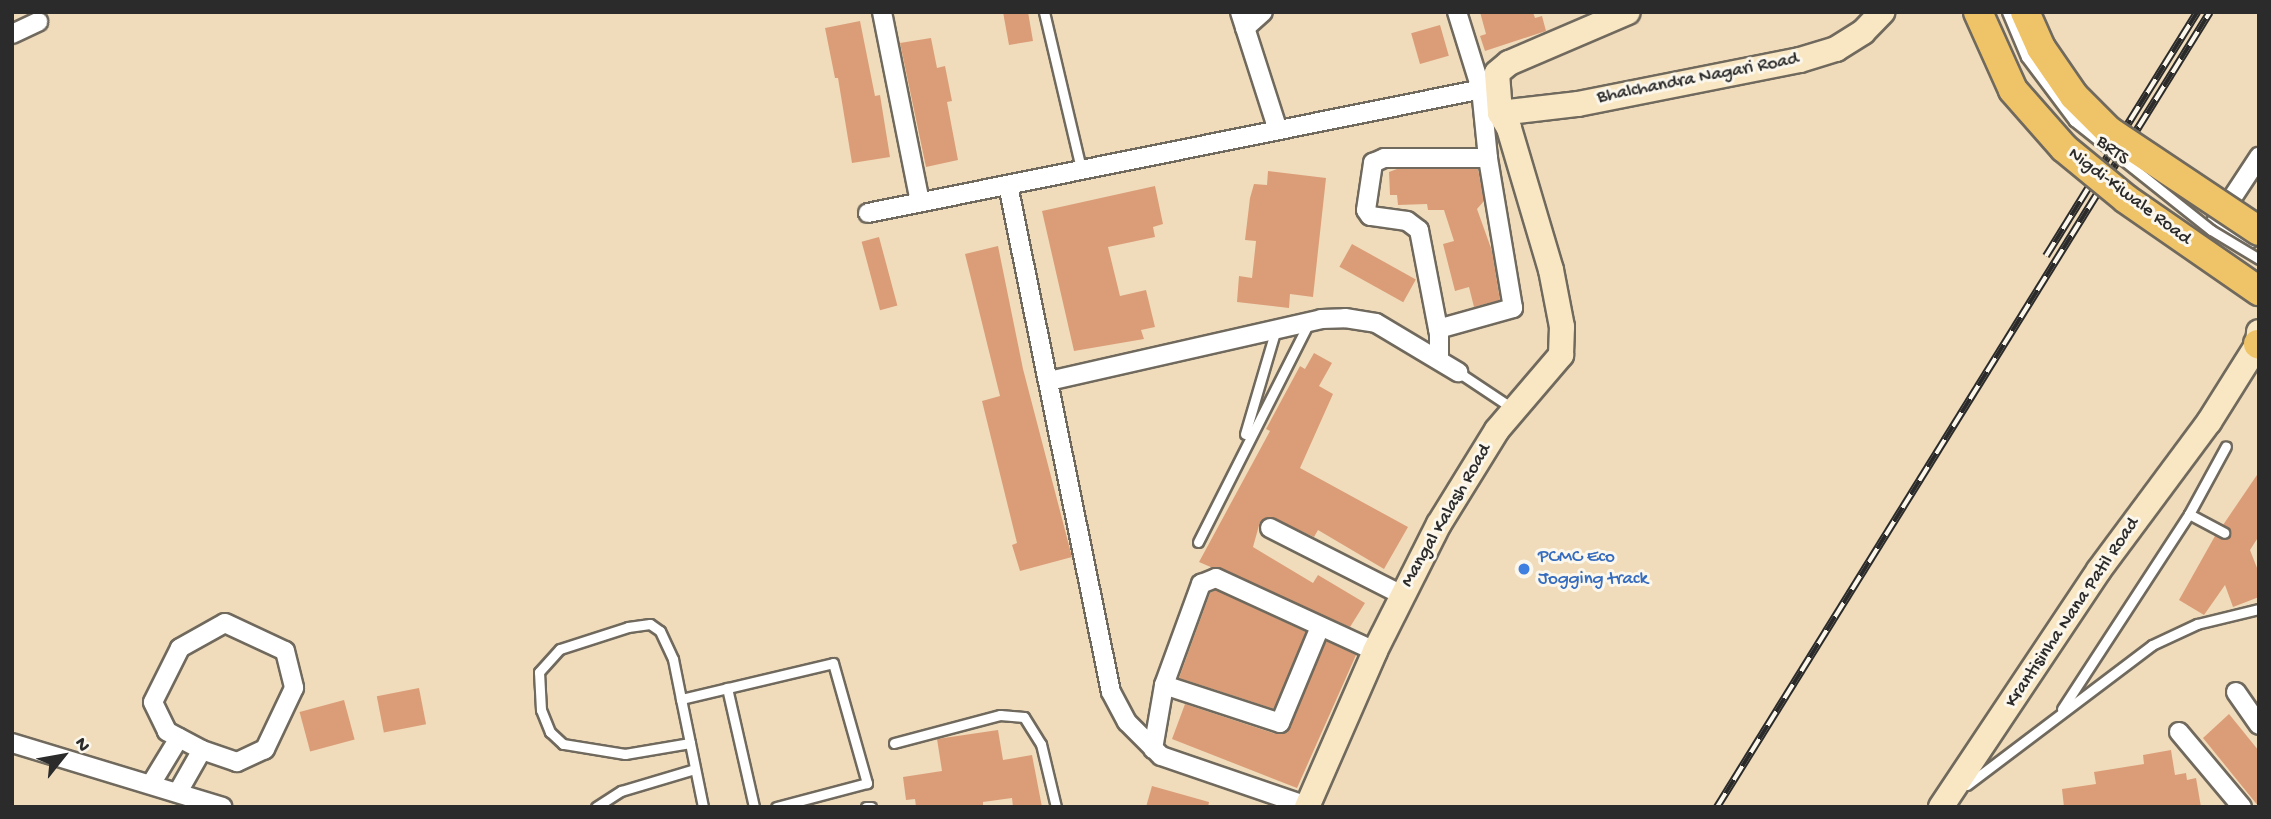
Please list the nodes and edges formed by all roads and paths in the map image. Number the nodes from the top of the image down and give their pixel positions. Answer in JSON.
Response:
{"nodes":[{"id":1,"x":882,"y":12,"type":"edge"},
{"id":2,"x":1044,"y":12,"type":"edge"},
{"id":3,"x":1263,"y":12,"type":"edge"},
{"id":4,"x":1457,"y":12,"type":"edge"},
{"id":5,"x":1628,"y":12,"type":"edge"},
{"id":6,"x":1882,"y":12,"type":"edge"},
{"id":7,"x":1978,"y":12,"type":"edge"},
{"id":8,"x":1989,"y":12,"type":"edge"},
{"id":9,"x":2007,"y":12,"type":"edge"},
{"id":10,"x":2025,"y":12,"type":"edge"},
{"id":11,"x":1242,"y":20,"type":"edge"},
{"id":12,"x":38,"y":22,"type":"dead end"},
{"id":13,"x":12,"y":34,"type":"edge"},
{"id":14,"x":1489,"y":88,"type":"junction"},
{"id":15,"x":1500,"y":113,"type":"junction"},
{"id":16,"x":1277,"y":127,"type":"junction"},
{"id":17,"x":1488,"y":158,"type":"junction"},
{"id":18,"x":2259,"y":158,"type":"edge"},
{"id":19,"x":1082,"y":169,"type":"junction"},
{"id":20,"x":1008,"y":185,"type":"junction"},
{"id":21,"x":920,"y":202,"type":"junction"},
{"id":22,"x":868,"y":213,"type":"dead end"},
{"id":23,"x":2259,"y":231,"type":"edge"},
{"id":24,"x":2259,"y":245,"type":"edge"},
{"id":25,"x":2259,"y":259,"type":"edge"},
{"id":26,"x":2259,"y":277,"type":"edge"},
{"id":27,"x":2259,"y":291,"type":"edge"},
{"id":28,"x":1310,"y":322,"type":"junction"},
{"id":29,"x":1276,"y":329,"type":"junction"},
{"id":30,"x":1438,"y":329,"type":"junction"},
{"id":31,"x":2258,"y":340,"type":"edge"},
{"id":32,"x":1439,"y":360,"type":"junction"},
{"id":33,"x":1458,"y":372,"type":"joint"},
{"id":34,"x":1049,"y":381,"type":"junction"},
{"id":35,"x":1514,"y":409,"type":"junction"},
{"id":36,"x":1245,"y":434,"type":"dead end"},
{"id":37,"x":2226,"y":446,"type":"dead end"},
{"id":38,"x":2189,"y":514,"type":"junction"},
{"id":39,"x":1270,"y":528,"type":"dead end"},
{"id":40,"x":2224,"y":533,"type":"dead end"},
{"id":41,"x":1198,"y":542,"type":"dead end"},
{"id":42,"x":1402,"y":595,"type":"junction"},
{"id":43,"x":2259,"y":609,"type":"edge"},
{"id":44,"x":1320,"y":627,"type":"junction"},
{"id":45,"x":1375,"y":651,"type":"junction"},
{"id":46,"x":1164,"y":685,"type":"junction"},
{"id":47,"x":727,"y":688,"type":"junction"},
{"id":48,"x":2236,"y":692,"type":"dead end"},
{"id":49,"x":681,"y":699,"type":"junction"},
{"id":50,"x":2057,"y":717,"type":"junction"},
{"id":51,"x":2259,"y":725,"type":"edge"},
{"id":52,"x":2179,"y":732,"type":"dead end"},
{"id":53,"x":179,"y":738,"type":"junction"},
{"id":54,"x":12,"y":743,"type":"edge"},
{"id":55,"x":690,"y":743,"type":"junction"},
{"id":56,"x":894,"y":743,"type":"dead end"},
{"id":57,"x":1153,"y":749,"type":"junction"},
{"id":58,"x":202,"y":750,"type":"junction"},
{"id":59,"x":695,"y":769,"type":"junction"},
{"id":60,"x":152,"y":784,"type":"junction"},
{"id":61,"x":178,"y":792,"type":"junction"},
{"id":62,"x":1944,"y":804,"type":"edge"},
{"id":63,"x":222,"y":807,"type":"edge"},
{"id":64,"x":596,"y":807,"type":"edge"},
{"id":65,"x":703,"y":807,"type":"edge"},
{"id":66,"x":754,"y":807,"type":"edge"},
{"id":67,"x":776,"y":807,"type":"edge"},
{"id":68,"x":1056,"y":807,"type":"edge"},
{"id":69,"x":1307,"y":807,"type":"edge"},
{"id":70,"x":2242,"y":807,"type":"edge"}],
"edges":[{"from":1,"to":21,"type":"street"},
{"from":2,"to":19,"type":"lane"},
{"from":3,"to":11,"type":"street"},
{"from":4,"to":14,"type":"street"},
{"from":5,"to":14,"type":"street"},
{"from":6,"to":15,"type":"street","name":"Bhalchandra Nagari Road"},
{"from":7,"to":27,"type":"main road","name":"Nigdi-Kiwale Road","bridge":true},
{"from":8,"to":26,"type":"lane","name":"BRTS"},
{"from":9,"to":25,"type":"lane","name":"BRTS","bridge":true},
{"from":10,"to":23,"type":"main road","bridge":true},
{"from":11,"to":16,"type":"street"},
{"from":12,"to":13,"type":"street"},
{"from":14,"to":15,"type":"street","name":"Mangal Kalash Road"},
{"from":14,"to":16,"type":"street"},
{"from":14,"to":17,"type":"street"},
{"from":15,"to":35,"type":"street","name":"Mangal Kalash Road"},
{"from":16,"to":19,"type":"street"},
{"from":17,"to":30,"type":"street"},
{"from":17,"to":30,"type":"street"},
{"from":18,"to":24,"type":"street"},
{"from":19,"to":20,"type":"street"},
{"from":20,"to":21,"type":"street"},
{"from":20,"to":34,"type":"street"},
{"from":21,"to":22,"type":"street"},
{"from":28,"to":29,"type":"street"},
{"from":28,"to":32,"type":"street"},
{"from":28,"to":41,"type":"lane"},
{"from":29,"to":34,"type":"street"},
{"from":29,"to":36,"type":"lane"},
{"from":30,"to":32,"type":"street"},
{"from":31,"to":62,"type":"street","name":"Krantisinha Nana Patil Road"},
{"from":32,"to":33,"type":"street"},
{"from":33,"to":35,"type":"lane"},
{"from":34,"to":57,"type":"street"},
{"from":35,"to":42,"type":"street","name":"Mangal Kalash Road"},
{"from":37,"to":38,"type":"lane"},
{"from":38,"to":40,"type":"lane"},
{"from":38,"to":50,"type":"lane"},
{"from":39,"to":42,"type":"street"},
{"from":42,"to":45,"type":"street","name":"Mangal Kalash Road"},
{"from":43,"to":50,"type":"lane"},
{"from":44,"to":45,"type":"street"},
{"from":44,"to":46,"type":"street"},
{"from":44,"to":46,"type":"street"},
{"from":45,"to":69,"type":"street","name":"Mangal Kalash Road"},
{"from":46,"to":57,"type":"street"},
{"from":47,"to":49,"type":"lane"},
{"from":47,"to":66,"type":"lane"},
{"from":47,"to":67,"type":"lane"},
{"from":48,"to":51,"type":"street"},
{"from":49,"to":55,"type":"lane"},
{"from":49,"to":55,"type":"lane"},
{"from":50,"to":62,"type":"lane"},
{"from":52,"to":70,"type":"street"},
{"from":53,"to":58,"type":"street"},
{"from":53,"to":58,"type":"street"},
{"from":53,"to":60,"type":"street"},
{"from":54,"to":60,"type":"street"},
{"from":55,"to":59,"type":"lane"},
{"from":56,"to":68,"type":"lane"},
{"from":57,"to":69,"type":"street"},
{"from":58,"to":61,"type":"street"},
{"from":59,"to":64,"type":"lane"},
{"from":59,"to":65,"type":"lane"},
{"from":60,"to":61,"type":"street"},
{"from":61,"to":63,"type":"street"}]}
